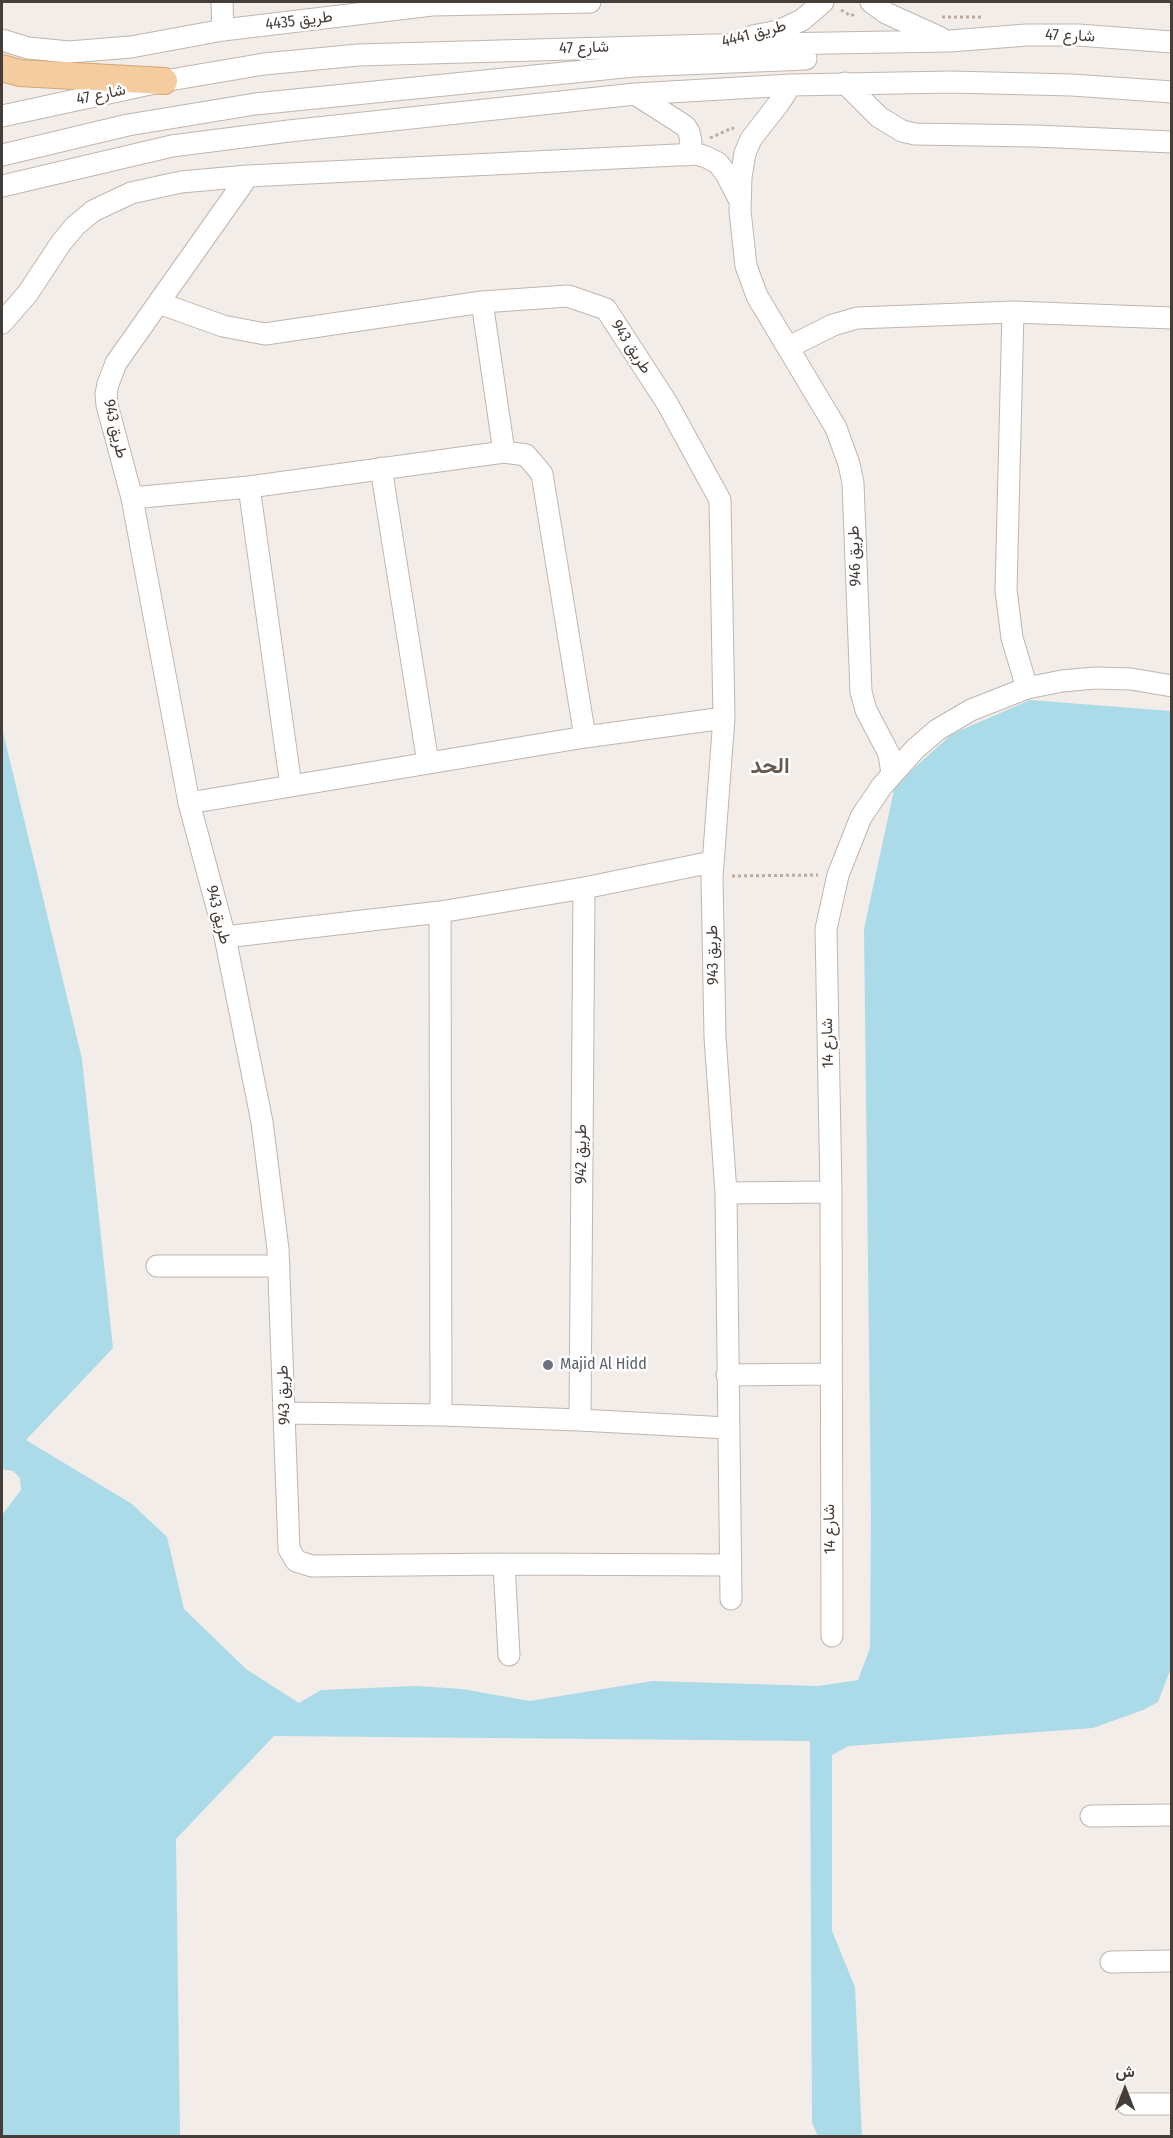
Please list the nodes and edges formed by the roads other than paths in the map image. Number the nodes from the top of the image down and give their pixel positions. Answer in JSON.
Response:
{"nodes":[{"id":1,"x":222,"y":2,"type":"edge"},
{"id":2,"x":590,"y":2,"type":"edge"},
{"id":3,"x":823,"y":2,"type":"edge"},
{"id":4,"x":871,"y":2,"type":"edge"},
{"id":5,"x":223,"y":30,"type":"junction"},
{"id":6,"x":1027,"y":35,"type":"junction"},
{"id":7,"x":2,"y":40,"type":"edge"},
{"id":8,"x":950,"y":41,"type":"junction"},
{"id":9,"x":1172,"y":42,"type":"edge"},
{"id":10,"x":713,"y":45,"type":"junction"},
{"id":11,"x":2,"y":68,"type":"edge"},
{"id":12,"x":164,"y":81,"type":"junction"},
{"id":13,"x":844,"y":83,"type":"junction"},
{"id":14,"x":790,"y":85,"type":"junction"},
{"id":15,"x":1172,"y":92,"type":"edge"},
{"id":16,"x":635,"y":94,"type":"junction"},
{"id":17,"x":2,"y":116,"type":"edge"},
{"id":18,"x":1172,"y":142,"type":"edge"},
{"id":19,"x":2,"y":155,"type":"edge"},
{"id":20,"x":697,"y":156,"type":"junction"},
{"id":21,"x":248,"y":176,"type":"junction"},
{"id":22,"x":2,"y":186,"type":"edge"},
{"id":23,"x":740,"y":201,"type":"junction"},
{"id":24,"x":482,"y":302,"type":"junction"},
{"id":25,"x":159,"y":303,"type":"junction"},
{"id":26,"x":1013,"y":312,"type":"junction"},
{"id":27,"x":1172,"y":318,"type":"edge"},
{"id":28,"x":2,"y":323,"type":"edge"},
{"id":29,"x":789,"y":347,"type":"junction"},
{"id":30,"x":504,"y":452,"type":"junction"},
{"id":31,"x":381,"y":468,"type":"junction"},
{"id":32,"x":249,"y":487,"type":"junction"},
{"id":33,"x":132,"y":498,"type":"junction"},
{"id":34,"x":1172,"y":686,"type":"edge"},
{"id":35,"x":1027,"y":688,"type":"junction"},
{"id":36,"x":724,"y":718,"type":"junction"},
{"id":37,"x":585,"y":737,"type":"junction"},
{"id":38,"x":428,"y":764,"type":"junction"},
{"id":39,"x":892,"y":774,"type":"junction"},
{"id":40,"x":291,"y":786,"type":"junction"},
{"id":41,"x":189,"y":803,"type":"junction"},
{"id":42,"x":712,"y":869,"type":"junction"},
{"id":43,"x":584,"y":888,"type":"junction"},
{"id":44,"x":440,"y":912,"type":"junction"},
{"id":45,"x":225,"y":937,"type":"junction"},
{"id":46,"x":831,"y":1192,"type":"junction"},
{"id":47,"x":726,"y":1193,"type":"junction"},
{"id":48,"x":158,"y":1266,"type":"dead end"},
{"id":49,"x":279,"y":1266,"type":"junction"},
{"id":50,"x":830,"y":1374,"type":"junction"},
{"id":51,"x":727,"y":1375,"type":"junction"},
{"id":52,"x":285,"y":1413,"type":"junction"},
{"id":53,"x":441,"y":1415,"type":"junction"},
{"id":54,"x":580,"y":1420,"type":"junction"},
{"id":55,"x":727,"y":1428,"type":"junction"},
{"id":56,"x":504,"y":1564,"type":"junction"},
{"id":57,"x":729,"y":1565,"type":"junction"},
{"id":58,"x":730,"y":1599,"type":"dead end"},
{"id":59,"x":832,"y":1636,"type":"dead end"},
{"id":60,"x":509,"y":1655,"type":"dead end"},
{"id":61,"x":1172,"y":1815,"type":"edge"},
{"id":62,"x":1091,"y":1816,"type":"dead end"},
{"id":63,"x":1172,"y":1961,"type":"edge"},
{"id":64,"x":1111,"y":1962,"type":"dead end"},
{"id":65,"x":1127,"y":2104,"type":"dead end"},
{"id":66,"x":1172,"y":2104,"type":"edge"}],
"edges":[{"from":1,"to":5,"type":"street"},
{"from":2,"to":5,"type":"street","name":"طريق 4435"},
{"from":3,"to":10,"type":"street","name":"طريق 4441"},
{"from":4,"to":8,"type":"street"},
{"from":5,"to":7,"type":"street","name":"طريق 4435"},
{"from":6,"to":8,"type":"street","name":"شارع 47"},
{"from":6,"to":9,"type":"street","name":"شارع 47"},
{"from":6,"to":19,"type":"street"},
{"from":8,"to":10,"type":"street","name":"شارع 47"},
{"from":10,"to":12,"type":"street","name":"شارع 47"},
{"from":11,"to":12,"type":"main road"},
{"from":12,"to":17,"type":"street","name":"شارع 47"},
{"from":13,"to":14,"type":"street"},
{"from":13,"to":15,"type":"street"},
{"from":13,"to":18,"type":"street"},
{"from":14,"to":16,"type":"street"},
{"from":14,"to":23,"type":"street","name":"طريق 946"},
{"from":16,"to":20,"type":"street"},
{"from":16,"to":22,"type":"street"},
{"from":20,"to":21,"type":"street"},
{"from":20,"to":23,"type":"street"},
{"from":21,"to":25,"type":"street","name":"طريق 943"},
{"from":21,"to":28,"type":"street"},
{"from":23,"to":29,"type":"street","name":"طريق 946"},
{"from":24,"to":25,"type":"street","name":"طريق 943"},
{"from":24,"to":30,"type":"street"},
{"from":24,"to":36,"type":"street","name":"طريق 943"},
{"from":25,"to":33,"type":"street","name":"طريق 943"},
{"from":26,"to":27,"type":"street"},
{"from":26,"to":29,"type":"street"},
{"from":26,"to":35,"type":"street"},
{"from":29,"to":39,"type":"street","name":"طريق 946"},
{"from":30,"to":31,"type":"street"},
{"from":30,"to":37,"type":"street"},
{"from":31,"to":32,"type":"street"},
{"from":31,"to":38,"type":"street"},
{"from":32,"to":33,"type":"street"},
{"from":32,"to":40,"type":"street"},
{"from":33,"to":41,"type":"street","name":"طريق 943"},
{"from":34,"to":35,"type":"street","name":"شارع 14"},
{"from":35,"to":39,"type":"street","name":"شارع 14"},
{"from":36,"to":37,"type":"street"},
{"from":36,"to":42,"type":"street","name":"طريق 943"},
{"from":37,"to":38,"type":"street"},
{"from":38,"to":40,"type":"street"},
{"from":39,"to":46,"type":"street","name":"شارع 14"},
{"from":40,"to":41,"type":"street"},
{"from":41,"to":45,"type":"street","name":"طريق 943"},
{"from":42,"to":43,"type":"street"},
{"from":42,"to":47,"type":"street","name":"طريق 943"},
{"from":43,"to":44,"type":"street"},
{"from":43,"to":54,"type":"street","name":"طريق 942"},
{"from":44,"to":45,"type":"street"},
{"from":44,"to":53,"type":"street"},
{"from":45,"to":49,"type":"street","name":"طريق 943"},
{"from":46,"to":47,"type":"street"},
{"from":46,"to":50,"type":"street","name":"شارع 14"},
{"from":47,"to":51,"type":"street","name":"طريق 943"},
{"from":48,"to":49,"type":"street"},
{"from":49,"to":52,"type":"street","name":"طريق 943"},
{"from":50,"to":51,"type":"street"},
{"from":50,"to":59,"type":"street","name":"شارع 14"},
{"from":51,"to":55,"type":"street","name":"طريق 943"},
{"from":52,"to":53,"type":"street"},
{"from":52,"to":56,"type":"street","name":"طريق 943"},
{"from":53,"to":54,"type":"street"},
{"from":54,"to":55,"type":"street"},
{"from":55,"to":57,"type":"street","name":"طريق 943"},
{"from":56,"to":57,"type":"street","name":"طريق 943"},
{"from":56,"to":60,"type":"street"},
{"from":57,"to":58,"type":"street","name":"طريق 943"},
{"from":61,"to":62,"type":"street"},
{"from":63,"to":64,"type":"street"},
{"from":65,"to":66,"type":"street"}]}
